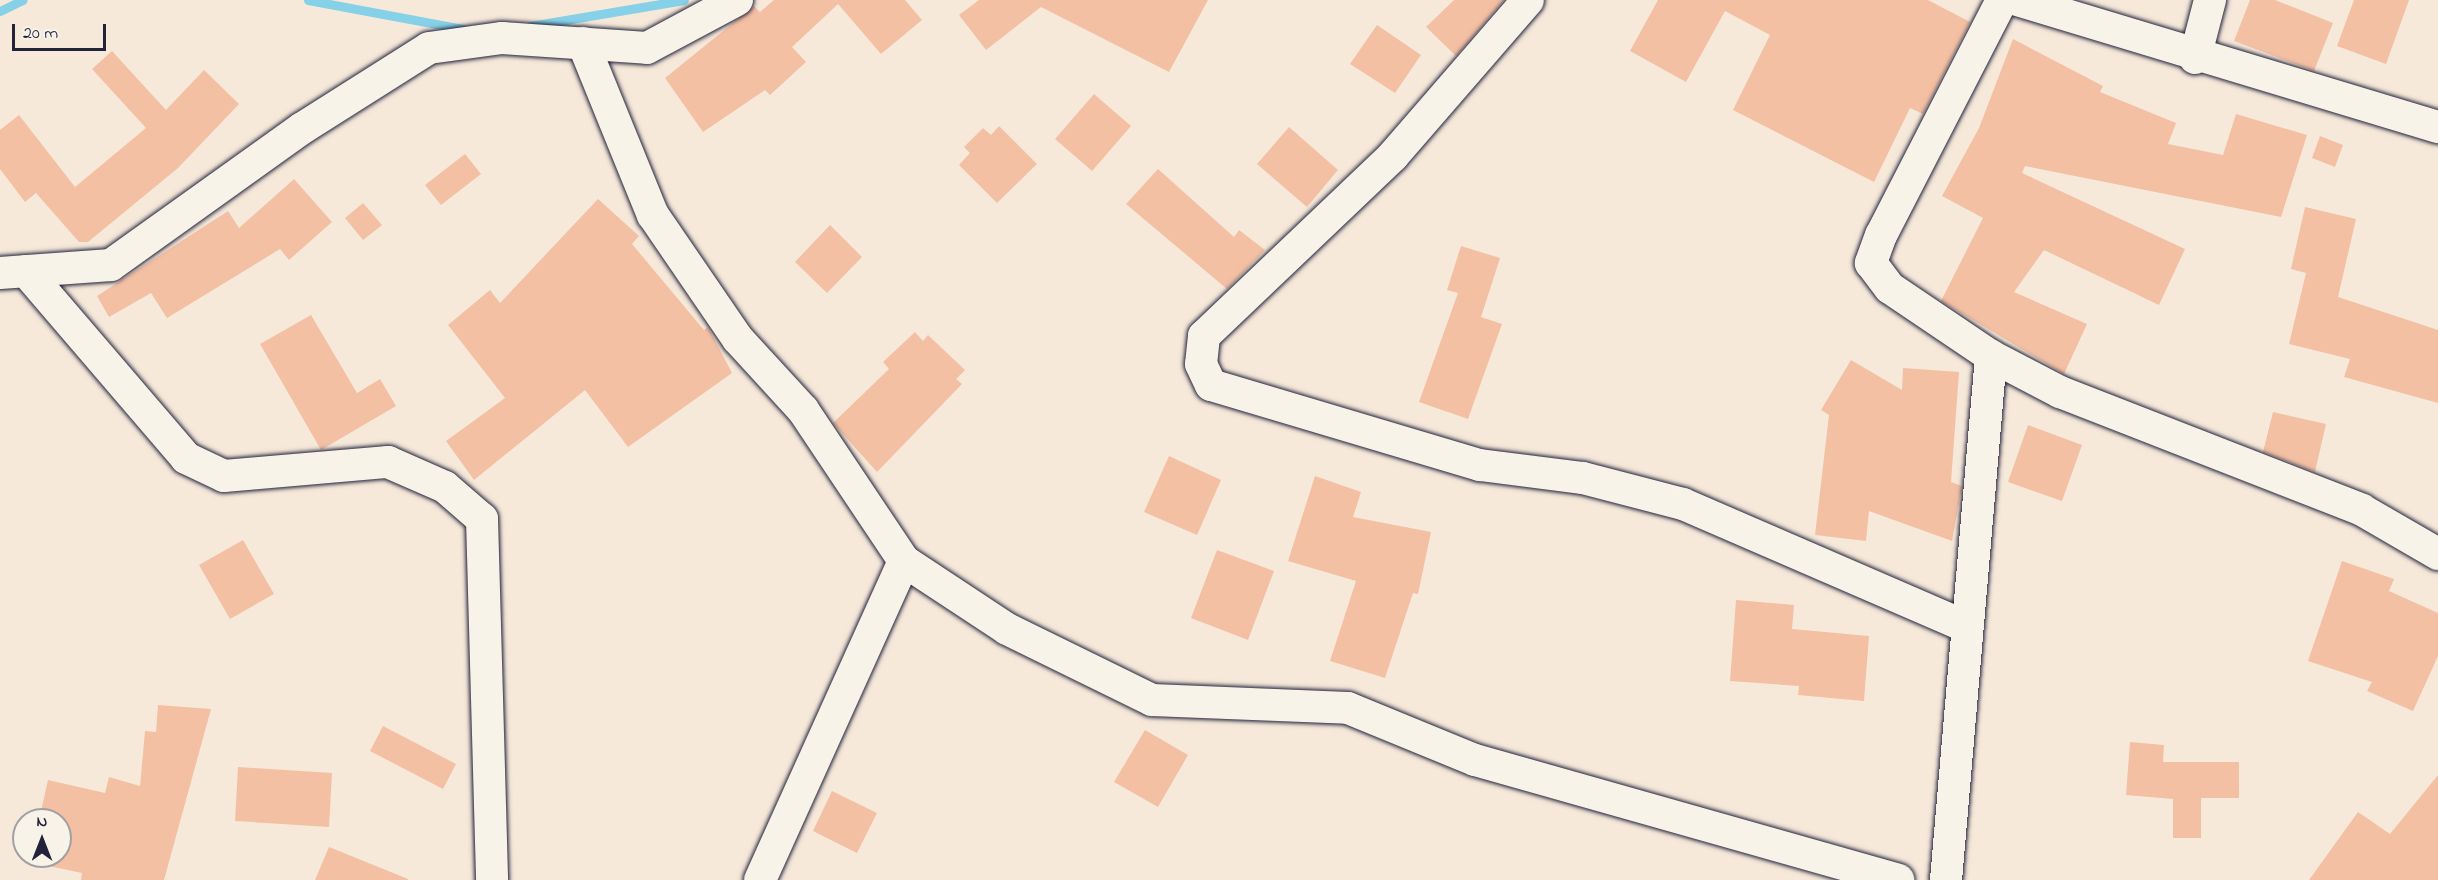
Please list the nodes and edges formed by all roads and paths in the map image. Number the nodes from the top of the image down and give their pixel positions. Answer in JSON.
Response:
{"nodes":[{"id":1,"x":737,"y":0,"type":"edge"},
{"id":2,"x":1528,"y":0,"type":"edge"},
{"id":3,"x":2002,"y":0,"type":"edge"},
{"id":4,"x":2017,"y":0,"type":"edge"},
{"id":5,"x":2210,"y":0,"type":"edge"},
{"id":6,"x":583,"y":43,"type":"junction"},
{"id":7,"x":2195,"y":58,"type":"junction"},
{"id":8,"x":2438,"y":127,"type":"edge"},
{"id":9,"x":13,"y":272,"type":"edge"},
{"id":10,"x":1991,"y":356,"type":"junction"},
{"id":11,"x":2438,"y":554,"type":"edge"},
{"id":12,"x":904,"y":561,"type":"junction"},
{"id":13,"x":1967,"y":627,"type":"junction"},
{"id":14,"x":492,"y":880,"type":"edge"},
{"id":15,"x":760,"y":880,"type":"edge"},
{"id":16,"x":1899,"y":880,"type":"edge"},
{"id":17,"x":1946,"y":880,"type":"edge"}],
"edges":[{"from":1,"to":6,"type":"street"},
{"from":2,"to":13,"type":"street"},
{"from":3,"to":10,"type":"street"},
{"from":4,"to":7,"type":"street"},
{"from":5,"to":7,"type":"street"},
{"from":6,"to":9,"type":"street"},
{"from":6,"to":12,"type":"street"},
{"from":7,"to":8,"type":"street"},
{"from":9,"to":14,"type":"street"},
{"from":10,"to":11,"type":"street"},
{"from":10,"to":13,"type":"street"},
{"from":12,"to":15,"type":"street"},
{"from":12,"to":16,"type":"street"},
{"from":13,"to":17,"type":"street"}]}
